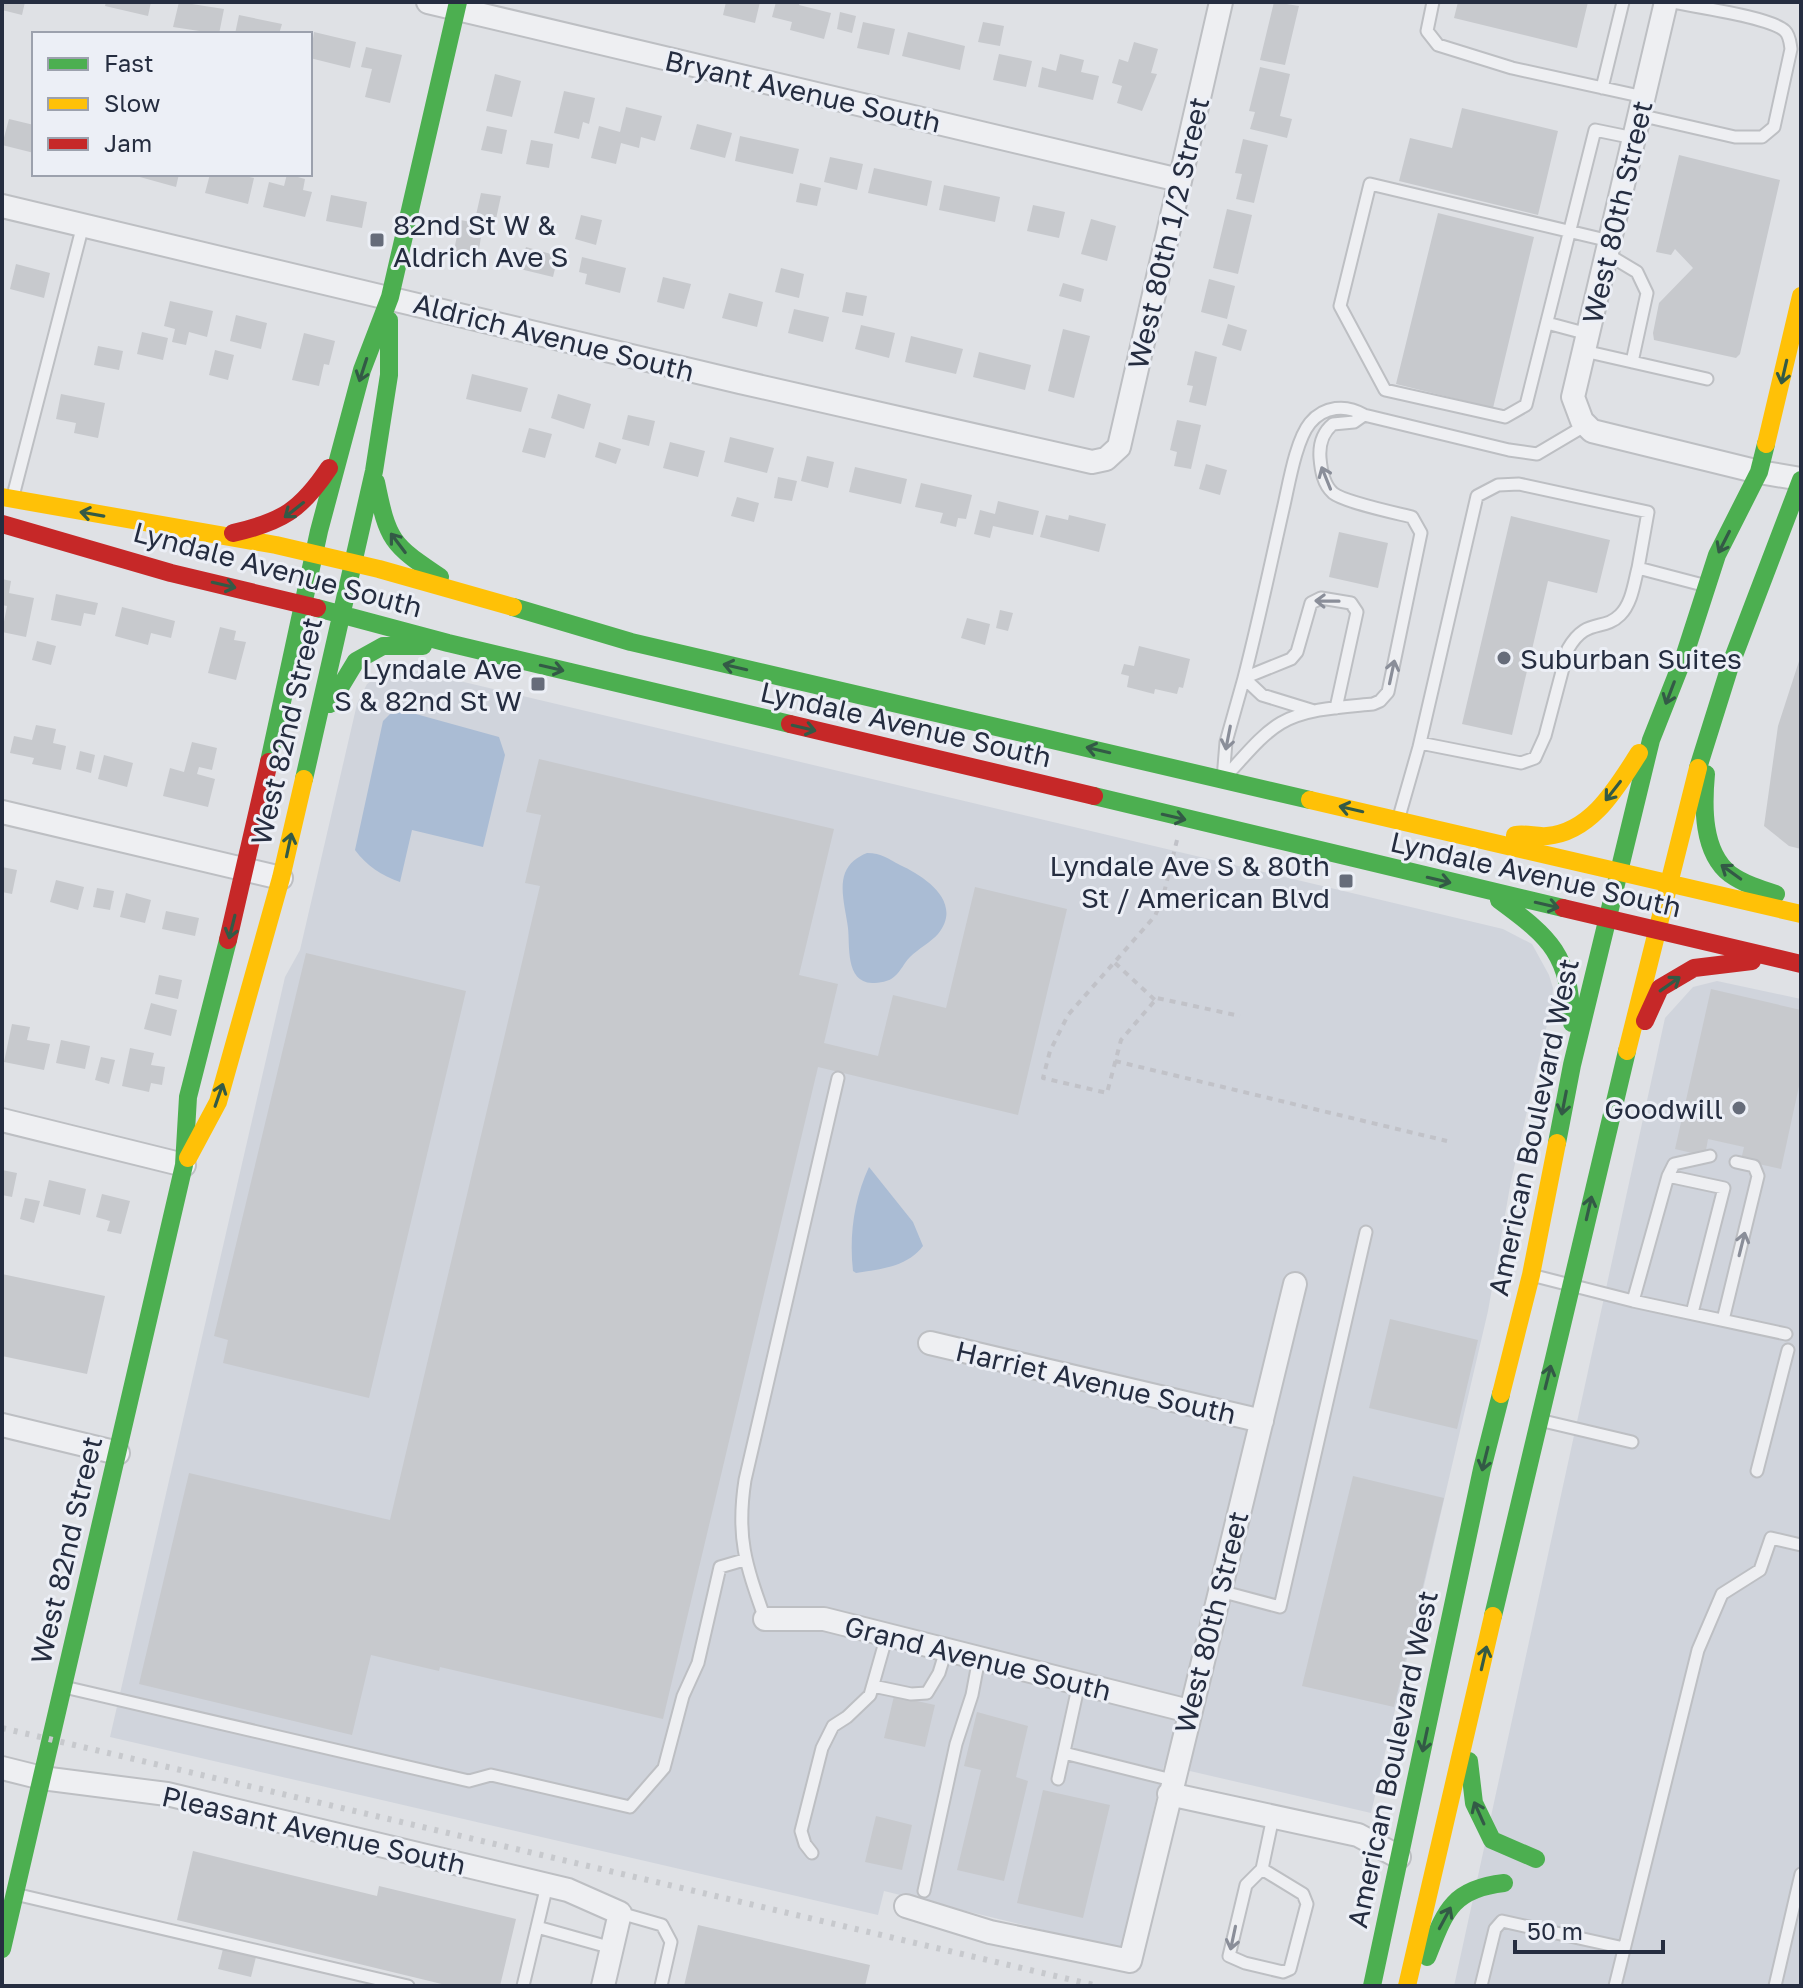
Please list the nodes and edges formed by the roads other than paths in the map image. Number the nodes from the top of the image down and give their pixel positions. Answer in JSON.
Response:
{"nodes":[{"id":1,"x":428,"y":2,"type":"edge"},
{"id":2,"x":1221,"y":2,"type":"edge"},
{"id":3,"x":1433,"y":2,"type":"edge"},
{"id":4,"x":1623,"y":2,"type":"edge"},
{"id":5,"x":1669,"y":2,"type":"edge"},
{"id":6,"x":457,"y":6,"type":"edge"},
{"id":7,"x":1602,"y":88,"type":"junction"},
{"id":8,"x":1642,"y":106,"type":"junction"},
{"id":9,"x":1634,"y":138,"type":"junction"},
{"id":10,"x":1179,"y":180,"type":"junction"},
{"id":11,"x":2,"y":206,"type":"edge"},
{"id":12,"x":83,"y":225,"type":"junction"},
{"id":13,"x":1570,"y":231,"type":"junction"},
{"id":14,"x":1608,"y":247,"type":"junction"},
{"id":15,"x":1801,"y":296,"type":"edge"},
{"id":16,"x":390,"y":297,"type":"junction"},
{"id":17,"x":1547,"y":323,"type":"junction"},
{"id":18,"x":1586,"y":343,"type":"junction"},
{"id":19,"x":1632,"y":362,"type":"junction"},
{"id":20,"x":1707,"y":379,"type":"dead end"},
{"id":21,"x":1364,"y":415,"type":"junction"},
{"id":22,"x":1584,"y":423,"type":"junction"},
{"id":23,"x":340,"y":452,"type":"junction"},
{"id":24,"x":1106,"y":459,"type":"joint"},
{"id":25,"x":374,"y":471,"type":"junction"},
{"id":26,"x":1759,"y":472,"type":"junction"},
{"id":27,"x":1801,"y":479,"type":"edge"},
{"id":28,"x":7,"y":498,"type":"edge"},
{"id":29,"x":2,"y":524,"type":"edge"},
{"id":30,"x":224,"y":535,"type":"junction"},
{"id":31,"x":314,"y":554,"type":"junction"},
{"id":32,"x":352,"y":564,"type":"junction"},
{"id":33,"x":1638,"y":568,"type":"junction"},
{"id":34,"x":1707,"y":586,"type":"junction"},
{"id":35,"x":460,"y":590,"type":"junction"},
{"id":36,"x":303,"y":604,"type":"junction"},
{"id":37,"x":341,"y":613,"type":"junction"},
{"id":38,"x":448,"y":643,"type":"junction"},
{"id":39,"x":1244,"y":678,"type":"junction"},
{"id":40,"x":1336,"y":708,"type":"junction"},
{"id":41,"x":1315,"y":711,"type":"junction"},
{"id":42,"x":1657,"y":727,"type":"junction"},
{"id":43,"x":1710,"y":728,"type":"junction"},
{"id":44,"x":311,"y":743,"type":"junction"},
{"id":45,"x":1420,"y":743,"type":"junction"},
{"id":46,"x":1223,"y":779,"type":"junction"},
{"id":47,"x":2,"y":812,"type":"edge"},
{"id":48,"x":1398,"y":820,"type":"junction"},
{"id":49,"x":1490,"y":841,"type":"junction"},
{"id":50,"x":246,"y":870,"type":"junction"},
{"id":51,"x":1618,"y":871,"type":"junction"},
{"id":52,"x":281,"y":878,"type":"junction"},
{"id":53,"x":1666,"y":882,"type":"junction"},
{"id":54,"x":1486,"y":891,"type":"junction"},
{"id":55,"x":1801,"y":905,"type":"edge"},
{"id":56,"x":1801,"y":914,"type":"edge"},
{"id":57,"x":1607,"y":919,"type":"junction"},
{"id":58,"x":1655,"y":930,"type":"junction"},
{"id":59,"x":1792,"y":962,"type":"edge"},
{"id":60,"x":1572,"y":1065,"type":"junction"},
{"id":61,"x":1620,"y":1075,"type":"junction"},
{"id":62,"x":838,"y":1078,"type":"dead end"},
{"id":63,"x":2,"y":1120,"type":"edge"},
{"id":64,"x":1710,"y":1156,"type":"dead end"},
{"id":65,"x":1736,"y":1162,"type":"dead end"},
{"id":66,"x":184,"y":1165,"type":"junction"},
{"id":67,"x":1668,"y":1176,"type":"junction"},
{"id":68,"x":1366,"y":1232,"type":"dead end"},
{"id":69,"x":1531,"y":1275,"type":"junction"},
{"id":70,"x":1295,"y":1284,"type":"dead end"},
{"id":71,"x":1571,"y":1284,"type":"junction"},
{"id":72,"x":1633,"y":1301,"type":"junction"},
{"id":73,"x":1692,"y":1313,"type":"junction"},
{"id":74,"x":1723,"y":1320,"type":"junction"},
{"id":75,"x":1786,"y":1334,"type":"dead end"},
{"id":76,"x":930,"y":1343,"type":"dead end"},
{"id":77,"x":1788,"y":1350,"type":"dead end"},
{"id":78,"x":1538,"y":1420,"type":"junction"},
{"id":79,"x":1262,"y":1421,"type":"junction"},
{"id":80,"x":2,"y":1425,"type":"edge"},
{"id":81,"x":1632,"y":1442,"type":"dead end"},
{"id":82,"x":118,"y":1453,"type":"junction"},
{"id":83,"x":1757,"y":1471,"type":"dead end"},
{"id":84,"x":1801,"y":1545,"type":"edge"},
{"id":85,"x":744,"y":1560,"type":"junction"},
{"id":86,"x":1219,"y":1591,"type":"junction"},
{"id":87,"x":765,"y":1619,"type":"joint"},
{"id":88,"x":887,"y":1635,"type":"junction"},
{"id":89,"x":946,"y":1650,"type":"junction"},
{"id":90,"x":979,"y":1658,"type":"junction"},
{"id":91,"x":1079,"y":1683,"type":"junction"},
{"id":92,"x":63,"y":1686,"type":"junction"},
{"id":93,"x":873,"y":1686,"type":"junction"},
{"id":94,"x":1189,"y":1711,"type":"junction"},
{"id":95,"x":1467,"y":1734,"type":"junction"},
{"id":96,"x":1064,"y":1753,"type":"junction"},
{"id":97,"x":2,"y":1768,"type":"edge"},
{"id":98,"x":42,"y":1778,"type":"junction"},
{"id":99,"x":1058,"y":1779,"type":"dead end"},
{"id":100,"x":1171,"y":1787,"type":"junction"},
{"id":101,"x":1273,"y":1817,"type":"junction"},
{"id":102,"x":1405,"y":1831,"type":"junction"},
{"id":103,"x":1358,"y":1835,"type":"junction"},
{"id":104,"x":812,"y":1853,"type":"dead end"},
{"id":105,"x":1399,"y":1857,"type":"junction"},
{"id":106,"x":1536,"y":1859,"type":"dead end"},
{"id":107,"x":1262,"y":1869,"type":"junction"},
{"id":108,"x":1801,"y":1874,"type":"edge"},
{"id":109,"x":1504,"y":1883,"type":"dead end"},
{"id":110,"x":547,"y":1885,"type":"junction"},
{"id":111,"x":924,"y":1891,"type":"dead end"},
{"id":112,"x":15,"y":1894,"type":"junction"},
{"id":113,"x":906,"y":1906,"type":"dead end"},
{"id":114,"x":620,"y":1913,"type":"junction"},
{"id":115,"x":537,"y":1927,"type":"junction"},
{"id":116,"x":612,"y":1948,"type":"junction"},
{"id":117,"x":1624,"y":1948,"type":"junction"},
{"id":118,"x":2,"y":1949,"type":"edge"},
{"id":119,"x":408,"y":1986,"type":"edge"},
{"id":120,"x":523,"y":1986,"type":"edge"},
{"id":121,"x":603,"y":1986,"type":"edge"},
{"id":122,"x":661,"y":1986,"type":"edge"},
{"id":123,"x":1372,"y":1986,"type":"edge"},
{"id":124,"x":1407,"y":1986,"type":"edge"},
{"id":125,"x":1415,"y":1986,"type":"edge"},
{"id":126,"x":1481,"y":1986,"type":"edge"},
{"id":127,"x":1615,"y":1986,"type":"edge"},
{"id":128,"x":1775,"y":1986,"type":"edge"}],
"edges":[{"from":1,"to":6,"type":"street","name":"Bryant Avenue South"},
{"from":2,"to":10,"type":"street","name":"West 80th 1/2 Street"},
{"from":3,"to":7,"type":"lane"},
{"from":4,"to":7,"type":"lane"},
{"from":5,"to":8,"type":"street","name":"West 80th Street"},
{"from":5,"to":8,"type":"lane"},
{"from":6,"to":10,"type":"street","name":"Bryant Avenue South"},
{"from":6,"to":16,"type":"main road","name":"West 82nd Street"},
{"from":7,"to":8,"type":"lane"},
{"from":8,"to":9,"type":"street","name":"West 80th Street"},
{"from":9,"to":13,"type":"lane"},
{"from":9,"to":14,"type":"street","name":"West 80th Street"},
{"from":10,"to":24,"type":"street","name":"West 80th 1/2 Street"},
{"from":11,"to":12,"type":"street","name":"Aldrich Avenue South"},
{"from":12,"to":16,"type":"street","name":"Aldrich Avenue South"},
{"from":12,"to":28,"type":"lane"},
{"from":13,"to":14,"type":"lane"},
{"from":13,"to":17,"type":"lane"},
{"from":13,"to":17,"type":"lane"},
{"from":14,"to":18,"type":"street","name":"West 80th Street"},
{"from":14,"to":19,"type":"lane"},
{"from":15,"to":26,"type":"main road","name":"American Boulevard West","one_way":true},
{"from":16,"to":23,"type":"main road","name":"West 82nd Street","one_way":true},
{"from":16,"to":24,"type":"street","name":"Aldrich Avenue South"},
{"from":16,"to":25,"type":"main road","name":"West 82nd Street"},
{"from":17,"to":18,"type":"lane"},
{"from":18,"to":19,"type":"lane"},
{"from":18,"to":22,"type":"street","name":"West 80th Street"},
{"from":19,"to":20,"type":"lane"},
{"from":21,"to":22,"type":"lane"},
{"from":21,"to":39,"type":"lane"},
{"from":40,"to":21,"type":"lane","one_way":true},
{"from":22,"to":26,"type":"street"},
{"from":23,"to":30,"type":"main road","one_way":true},
{"from":23,"to":31,"type":"main road","name":"West 82nd Street"},
{"from":25,"to":32,"type":"main road","name":"West 82nd Street"},
{"from":35,"to":25,"type":"main road","one_way":true},
{"from":26,"to":27,"type":"street"},
{"from":26,"to":34,"type":"main road","name":"American Boulevard West","one_way":true},
{"from":27,"to":43,"type":"main road"},
{"from":30,"to":28,"type":"main road","name":"Lyndale Avenue South","one_way":true},
{"from":29,"to":36,"type":"main road","name":"Lyndale Avenue South","one_way":true},
{"from":30,"to":31,"type":"main road","name":"Lyndale Avenue South"},
{"from":31,"to":32,"type":"main road","name":"Lyndale Avenue South"},
{"from":31,"to":36,"type":"main road","name":"West 82nd Street"},
{"from":32,"to":35,"type":"main road","name":"Lyndale Avenue South"},
{"from":32,"to":37,"type":"main road","name":"West 82nd Street"},
{"from":33,"to":34,"type":"lane"},
{"from":33,"to":45,"type":"lane"},
{"from":33,"to":45,"type":"lane"},
{"from":34,"to":42,"type":"main road","name":"American Boulevard West","one_way":true},
{"from":46,"to":35,"type":"main road","name":"Lyndale Avenue South","one_way":true},
{"from":36,"to":37,"type":"main road","name":"Lyndale Avenue South"},
{"from":36,"to":50,"type":"main road","name":"West 82nd Street"},
{"from":37,"to":38,"type":"main road","name":"Lyndale Avenue South"},
{"from":37,"to":44,"type":"main road","name":"West 82nd Street"},
{"from":38,"to":44,"type":"main road"},
{"from":38,"to":54,"type":"main road","name":"Lyndale Avenue South","one_way":true},
{"from":40,"to":39,"type":"lane","one_way":true},
{"from":39,"to":41,"type":"lane"},
{"from":39,"to":46,"type":"lane","one_way":true},
{"from":40,"to":41,"type":"lane"},
{"from":41,"to":46,"type":"lane"},
{"from":42,"to":49,"type":"main road","one_way":true},
{"from":42,"to":51,"type":"main road","name":"American Boulevard West"},
{"from":43,"to":53,"type":"main road"},
{"from":55,"to":43,"type":"main road","one_way":true},
{"from":52,"to":44,"type":"main road","name":"West 82nd Street","one_way":true},
{"from":45,"to":48,"type":"lane"},
{"from":48,"to":46,"type":"main road","name":"Lyndale Avenue South","one_way":true},
{"from":47,"to":50,"type":"street"},
{"from":48,"to":49,"type":"main road","name":"Lyndale Avenue South"},
{"from":49,"to":51,"type":"main road","name":"Lyndale Avenue South"},
{"from":50,"to":52,"type":"street"},
{"from":50,"to":66,"type":"main road","name":"West 82nd Street","one_way":true},
{"from":51,"to":53,"type":"main road","name":"Lyndale Avenue South"},
{"from":51,"to":57,"type":"main road","name":"American Boulevard West"},
{"from":66,"to":52,"type":"main road","name":"West 82nd Street","one_way":true},
{"from":53,"to":56,"type":"main road","name":"Lyndale Avenue South"},
{"from":53,"to":58,"type":"main road"},
{"from":54,"to":57,"type":"main road","name":"Lyndale Avenue South","one_way":true},
{"from":54,"to":60,"type":"main road"},
{"from":57,"to":58,"type":"main road","name":"Lyndale Avenue South"},
{"from":57,"to":60,"type":"main road","name":"American Boulevard West"},
{"from":58,"to":59,"type":"main road","name":"Lyndale Avenue South"},
{"from":58,"to":61,"type":"main road"},
{"from":61,"to":59,"type":"main road","one_way":true},
{"from":60,"to":69,"type":"main road","name":"American Boulevard West","one_way":true},
{"from":71,"to":61,"type":"main road","one_way":true},
{"from":62,"to":85,"type":"lane"},
{"from":63,"to":66,"type":"street"},
{"from":64,"to":67,"type":"lane"},
{"from":74,"to":65,"type":"lane","one_way":true},
{"from":66,"to":82,"type":"main road","name":"West 82nd Street"},
{"from":67,"to":72,"type":"lane"},
{"from":67,"to":73,"type":"lane"},
{"from":68,"to":86,"type":"lane"},
{"from":69,"to":71,"type":"lane"},
{"from":69,"to":102,"type":"main road","name":"American Boulevard West","one_way":true},
{"from":70,"to":79,"type":"street","name":"West 80th Street"},
{"from":71,"to":72,"type":"lane"},
{"from":78,"to":71,"type":"main road","one_way":true},
{"from":72,"to":73,"type":"lane"},
{"from":73,"to":74,"type":"lane"},
{"from":74,"to":75,"type":"lane"},
{"from":76,"to":79,"type":"street","name":"Harriet Avenue South"},
{"from":77,"to":83,"type":"lane"},
{"from":78,"to":81,"type":"lane"},
{"from":95,"to":78,"type":"main road","one_way":true},
{"from":79,"to":86,"type":"street","name":"West 80th Street"},
{"from":80,"to":82,"type":"street"},
{"from":82,"to":92,"type":"main road","name":"West 82nd Street"},
{"from":84,"to":117,"type":"lane"},
{"from":85,"to":87,"type":"lane"},
{"from":85,"to":92,"type":"lane"},
{"from":86,"to":94,"type":"street","name":"West 80th Street"},
{"from":87,"to":88,"type":"street","name":"Grand Avenue South"},
{"from":88,"to":89,"type":"street","name":"Grand Avenue South"},
{"from":88,"to":93,"type":"lane"},
{"from":89,"to":90,"type":"street","name":"Grand Avenue South"},
{"from":89,"to":93,"type":"lane"},
{"from":90,"to":91,"type":"street","name":"Grand Avenue South"},
{"from":90,"to":111,"type":"lane"},
{"from":91,"to":94,"type":"street","name":"Grand Avenue South"},
{"from":91,"to":96,"type":"lane"},
{"from":92,"to":98,"type":"main road","name":"West 82nd Street"},
{"from":93,"to":104,"type":"lane"},
{"from":94,"to":100,"type":"street","name":"West 80th Street"},
{"from":106,"to":95,"type":"main road","one_way":true},
{"from":95,"to":124,"type":"main road"},
{"from":96,"to":99,"type":"lane"},
{"from":96,"to":100,"type":"lane"},
{"from":97,"to":98,"type":"street","name":"Pleasant Avenue South"},
{"from":98,"to":110,"type":"street","name":"Pleasant Avenue South"},
{"from":98,"to":112,"type":"main road","name":"West 82nd Street"},
{"from":100,"to":101,"type":"street"},
{"from":100,"to":113,"type":"street","name":"West 80th Street"},
{"from":101,"to":103,"type":"street"},
{"from":101,"to":107,"type":"lane"},
{"from":102,"to":103,"type":"street"},
{"from":102,"to":105,"type":"main road","name":"American Boulevard West"},
{"from":103,"to":105,"type":"street"},
{"from":105,"to":123,"type":"main road","name":"American Boulevard West"},
{"from":107,"to":107,"type":"lane","one_way":true},
{"from":108,"to":128,"type":"lane"},
{"from":125,"to":109,"type":"main road","one_way":true},
{"from":110,"to":114,"type":"street","name":"Pleasant Avenue South"},
{"from":110,"to":115,"type":"lane"},
{"from":112,"to":118,"type":"main road","name":"West 82nd Street"},
{"from":112,"to":119,"type":"lane"},
{"from":114,"to":116,"type":"street"},
{"from":114,"to":122,"type":"lane"},
{"from":115,"to":116,"type":"lane"},
{"from":115,"to":120,"type":"lane"},
{"from":116,"to":121,"type":"street"},
{"from":117,"to":126,"type":"lane"},
{"from":117,"to":127,"type":"lane"}]}
